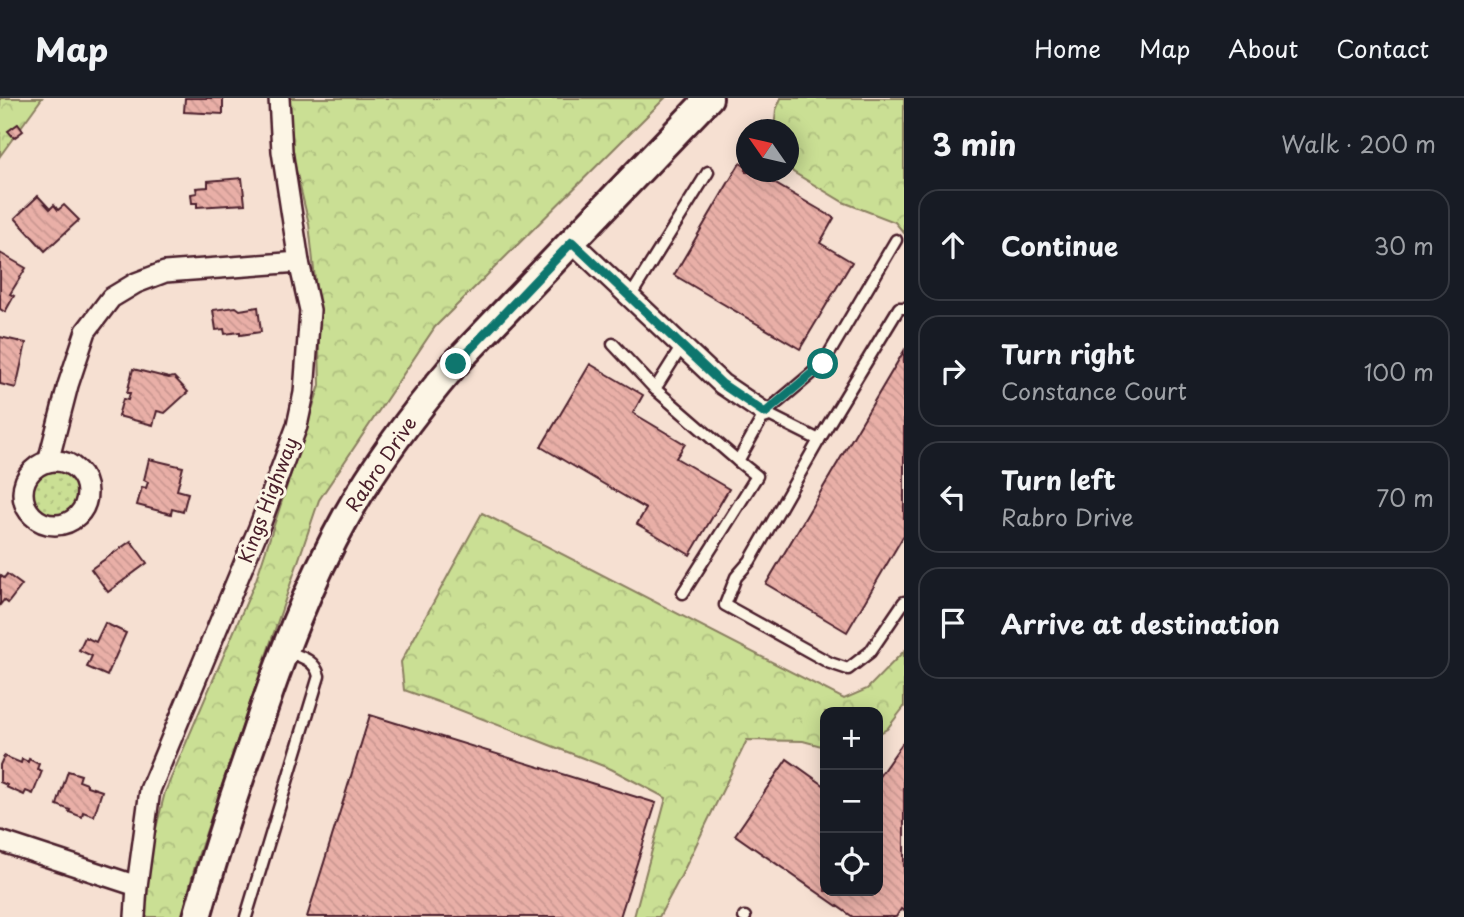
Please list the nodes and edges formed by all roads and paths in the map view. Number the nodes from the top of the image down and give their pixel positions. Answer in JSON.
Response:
{"nodes":[{"id":1,"x":279,"y":98,"type":"edge"},
{"id":2,"x":709,"y":98,"type":"edge"},
{"id":3,"x":708,"y":172,"type":"dead end"},
{"id":4,"x":896,"y":240,"type":"dead end"},
{"id":5,"x":572,"y":242,"type":"junction"},
{"id":6,"x":299,"y":262,"type":"junction"},
{"id":7,"x":630,"y":297,"type":"junction"},
{"id":8,"x":904,"y":308,"type":"edge"},
{"id":9,"x":613,"y":344,"type":"dead end"},
{"id":10,"x":682,"y":346,"type":"junction"},
{"id":11,"x":655,"y":389,"type":"junction"},
{"id":12,"x":765,"y":413,"type":"junction"},
{"id":13,"x":819,"y":440,"type":"junction"},
{"id":14,"x":738,"y":461,"type":"junction"},
{"id":15,"x":48,"y":462,"type":"dead end"},
{"id":16,"x":683,"y":593,"type":"dead end"},
{"id":17,"x":904,"y":602,"type":"edge"},
{"id":18,"x":285,"y":651,"type":"junction"},
{"id":19,"x":0,"y":841,"type":"edge"},
{"id":20,"x":137,"y":886,"type":"junction"},
{"id":21,"x":135,"y":917,"type":"edge"},
{"id":22,"x":197,"y":917,"type":"edge"},
{"id":23,"x":246,"y":917,"type":"edge"}],
"edges":[{"from":1,"to":6,"type":"street","name":"Kings Highway"},
{"from":2,"to":5,"type":"main road","name":"Rabro Drive"},
{"from":3,"to":7,"type":"lane"},
{"from":4,"to":12,"type":"lane"},
{"from":5,"to":7,"type":"street"},
{"from":5,"to":18,"type":"main road","name":"Rabro Drive"},
{"from":6,"to":15,"type":"street"},
{"from":6,"to":20,"type":"street","name":"Kings Highway"},
{"from":7,"to":10,"type":"street"},
{"from":8,"to":13,"type":"lane"},
{"from":9,"to":11,"type":"lane"},
{"from":10,"to":11,"type":"lane"},
{"from":10,"to":12,"type":"street"},
{"from":11,"to":14,"type":"lane"},
{"from":12,"to":13,"type":"lane"},
{"from":12,"to":14,"type":"lane"},
{"from":13,"to":17,"type":"lane"},
{"from":14,"to":16,"type":"lane"},
{"from":18,"to":22,"type":"main road","name":"Rabro Drive"},
{"from":18,"to":23,"type":"lane"},
{"from":19,"to":20,"type":"street"},
{"from":20,"to":21,"type":"street","name":"Kings Highway"}]}
